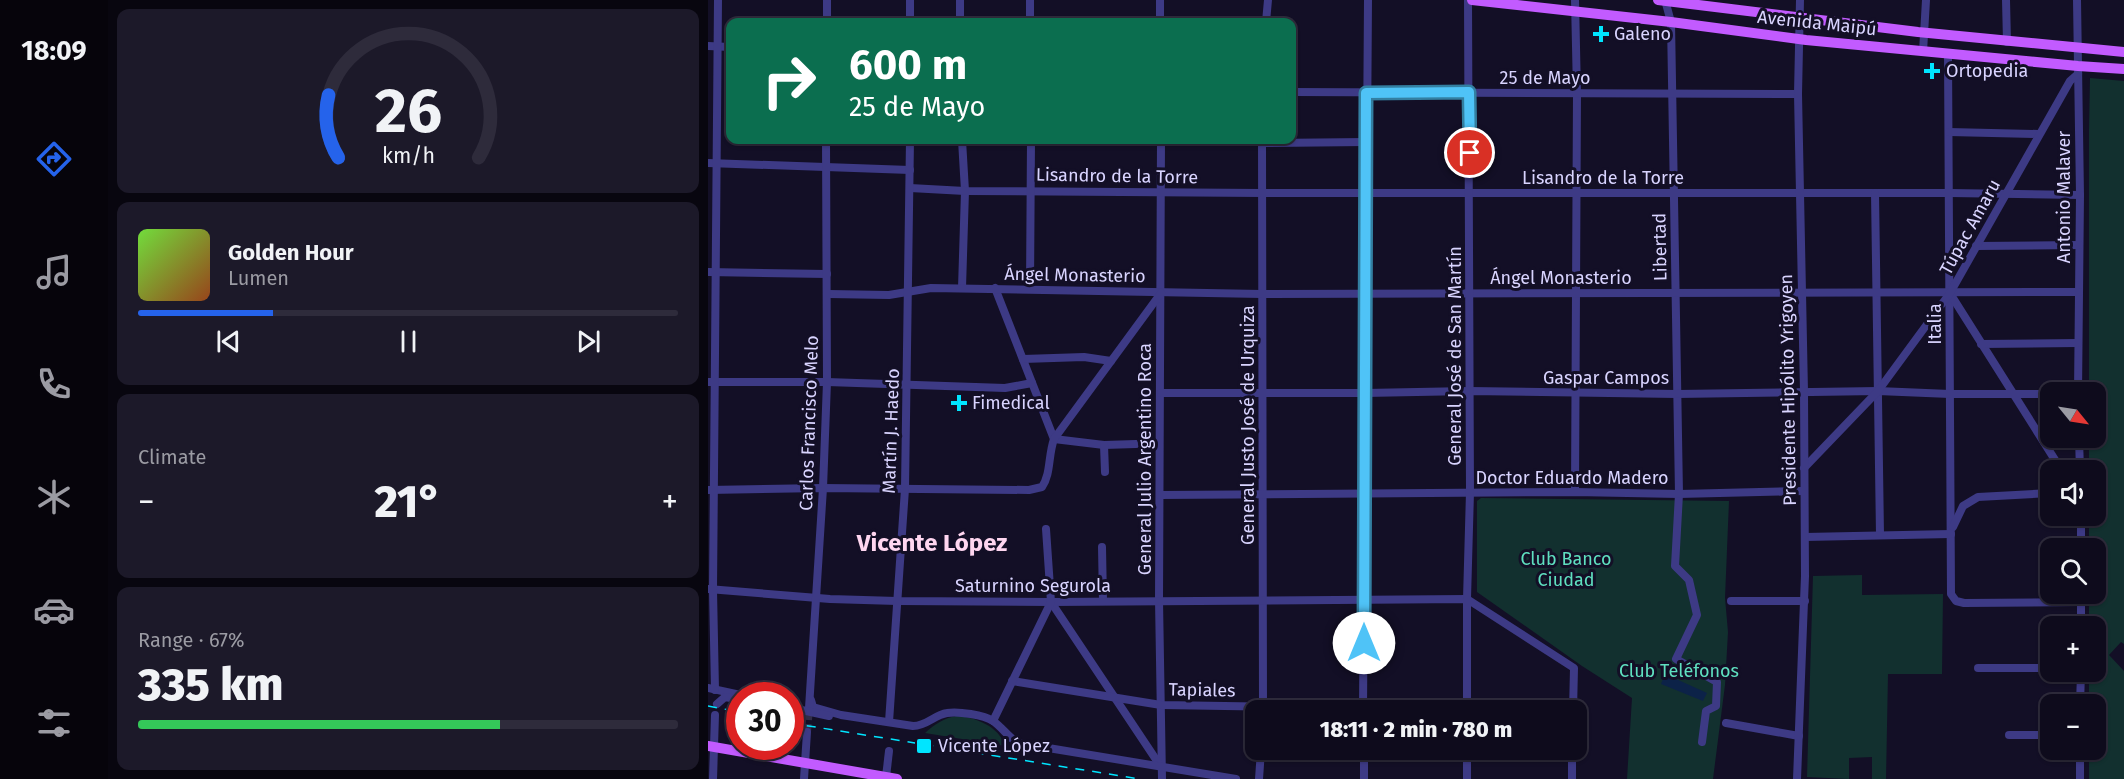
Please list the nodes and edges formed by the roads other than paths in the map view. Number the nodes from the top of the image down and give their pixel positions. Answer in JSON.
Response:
{"nodes":[{"id":1,"x":718,"y":0,"type":"edge"},
{"id":2,"x":827,"y":0,"type":"edge"},
{"id":3,"x":910,"y":0,"type":"edge"},
{"id":4,"x":960,"y":0,"type":"edge"},
{"id":5,"x":1030,"y":0,"type":"edge"},
{"id":6,"x":1160,"y":0,"type":"edge"},
{"id":7,"x":1268,"y":0,"type":"edge"},
{"id":8,"x":1368,"y":0,"type":"edge"},
{"id":9,"x":1470,"y":0,"type":"edge"},
{"id":10,"x":1658,"y":0,"type":"edge"},
{"id":11,"x":1665,"y":0,"type":"edge"},
{"id":12,"x":1800,"y":0,"type":"edge"},
{"id":13,"x":1926,"y":0,"type":"edge"},
{"id":14,"x":2006,"y":0,"type":"edge"},
{"id":15,"x":2077,"y":0,"type":"edge"},
{"id":16,"x":1575,"y":6,"type":"edge"},
{"id":17,"x":827,"y":18,"type":"edge"},
{"id":18,"x":910,"y":18,"type":"edge"},
{"id":19,"x":960,"y":18,"type":"edge"},
{"id":20,"x":1030,"y":18,"type":"edge"},
{"id":21,"x":1160,"y":18,"type":"edge"},
{"id":22,"x":1266,"y":18,"type":"edge"},
{"id":23,"x":1800,"y":18,"type":"junction"},
{"id":24,"x":1671,"y":22,"type":"junction"},
{"id":25,"x":1924,"y":32,"type":"junction"},
{"id":26,"x":1798,"y":39,"type":"junction"},
{"id":27,"x":2007,"y":42,"type":"junction"},
{"id":28,"x":708,"y":46,"type":"edge"},
{"id":29,"x":718,"y":46,"type":"junction"},
{"id":30,"x":726,"y":47,"type":"edge"},
{"id":31,"x":2077,"y":48,"type":"junction"},
{"id":32,"x":1923,"y":52,"type":"junction"},
{"id":33,"x":2124,"y":52,"type":"edge"},
{"id":34,"x":1948,"y":54,"type":"junction"},
{"id":35,"x":2124,"y":69,"type":"edge"},
{"id":36,"x":2078,"y":70,"type":"junction"},
{"id":37,"x":1296,"y":92,"type":"edge"},
{"id":38,"x":1469,"y":92,"type":"junction"},
{"id":39,"x":1672,"y":92,"type":"junction"},
{"id":40,"x":1366,"y":93,"type":"junction"},
{"id":41,"x":1577,"y":93,"type":"junction"},
{"id":42,"x":1798,"y":94,"type":"junction"},
{"id":43,"x":1949,"y":132,"type":"junction"},
{"id":44,"x":2039,"y":134,"type":"junction"},
{"id":45,"x":1296,"y":141,"type":"edge"},
{"id":46,"x":1366,"y":142,"type":"junction"},
{"id":47,"x":826,"y":144,"type":"edge"},
{"id":48,"x":910,"y":144,"type":"edge"},
{"id":49,"x":962,"y":144,"type":"edge"},
{"id":50,"x":1031,"y":144,"type":"edge"},
{"id":51,"x":1161,"y":144,"type":"edge"},
{"id":52,"x":1262,"y":144,"type":"edge"},
{"id":53,"x":712,"y":163,"type":"edge"},
{"id":54,"x":826,"y":166,"type":"junction"},
{"id":55,"x":910,"y":170,"type":"junction"},
{"id":56,"x":909,"y":188,"type":"junction"},
{"id":57,"x":1031,"y":190,"type":"junction"},
{"id":58,"x":965,"y":191,"type":"junction"},
{"id":59,"x":1161,"y":192,"type":"junction"},
{"id":60,"x":1262,"y":193,"type":"junction"},
{"id":61,"x":1366,"y":193,"type":"junction"},
{"id":62,"x":1470,"y":193,"type":"junction"},
{"id":63,"x":1577,"y":193,"type":"junction"},
{"id":64,"x":1674,"y":193,"type":"junction"},
{"id":65,"x":1800,"y":193,"type":"junction"},
{"id":66,"x":1875,"y":193,"type":"junction"},
{"id":67,"x":1950,"y":193,"type":"junction"},
{"id":68,"x":2006,"y":194,"type":"junction"},
{"id":69,"x":2080,"y":195,"type":"junction"},
{"id":70,"x":2079,"y":244,"type":"junction"},
{"id":71,"x":1976,"y":246,"type":"junction"},
{"id":72,"x":712,"y":272,"type":"edge"},
{"id":73,"x":828,"y":274,"type":"junction"},
{"id":74,"x":962,"y":288,"type":"junction"},
{"id":75,"x":995,"y":288,"type":"junction"},
{"id":76,"x":1030,"y":288,"type":"junction"},
{"id":77,"x":909,"y":291,"type":"junction"},
{"id":78,"x":1162,"y":291,"type":"junction"},
{"id":79,"x":1675,"y":292,"type":"junction"},
{"id":80,"x":1802,"y":292,"type":"junction"},
{"id":81,"x":1876,"y":292,"type":"junction"},
{"id":82,"x":2079,"y":292,"type":"junction"},
{"id":83,"x":1365,"y":293,"type":"junction"},
{"id":84,"x":1469,"y":293,"type":"junction"},
{"id":85,"x":1576,"y":293,"type":"junction"},
{"id":86,"x":1950,"y":293,"type":"junction"},
{"id":87,"x":828,"y":294,"type":"junction"},
{"id":88,"x":1262,"y":294,"type":"junction"},
{"id":89,"x":2078,"y":343,"type":"junction"},
{"id":90,"x":1981,"y":344,"type":"junction"},
{"id":91,"x":1023,"y":359,"type":"junction"},
{"id":92,"x":1111,"y":361,"type":"junction"},
{"id":93,"x":711,"y":382,"type":"edge"},
{"id":94,"x":827,"y":382,"type":"junction"},
{"id":95,"x":2078,"y":382,"type":"edge"},
{"id":96,"x":1032,"y":383,"type":"junction"},
{"id":97,"x":908,"y":385,"type":"junction"},
{"id":98,"x":1469,"y":391,"type":"junction"},
{"id":99,"x":1878,"y":391,"type":"junction"},
{"id":100,"x":1804,"y":392,"type":"junction"},
{"id":101,"x":1161,"y":393,"type":"junction"},
{"id":102,"x":1262,"y":393,"type":"junction"},
{"id":103,"x":1365,"y":393,"type":"junction"},
{"id":104,"x":1576,"y":394,"type":"junction"},
{"id":105,"x":1677,"y":394,"type":"junction"},
{"id":106,"x":1950,"y":394,"type":"junction"},
{"id":107,"x":2014,"y":394,"type":"junction"},
{"id":108,"x":2040,"y":394,"type":"edge"},
{"id":109,"x":1054,"y":440,"type":"junction"},
{"id":110,"x":1136,"y":444,"type":"dead end"},
{"id":111,"x":1104,"y":445,"type":"junction"},
{"id":112,"x":2055,"y":460,"type":"edge"},
{"id":113,"x":1804,"y":468,"type":"junction"},
{"id":114,"x":1105,"y":472,"type":"dead end"},
{"id":115,"x":823,"y":488,"type":"junction"},
{"id":116,"x":905,"y":489,"type":"junction"},
{"id":117,"x":711,"y":490,"type":"edge"},
{"id":118,"x":1804,"y":491,"type":"junction"},
{"id":119,"x":1470,"y":492,"type":"junction"},
{"id":120,"x":1575,"y":492,"type":"junction"},
{"id":121,"x":2040,"y":493,"type":"edge"},
{"id":122,"x":1364,"y":494,"type":"junction"},
{"id":123,"x":1679,"y":494,"type":"junction"},
{"id":124,"x":1160,"y":495,"type":"junction"},
{"id":125,"x":1263,"y":495,"type":"junction"},
{"id":126,"x":1046,"y":529,"type":"dead end"},
{"id":127,"x":1951,"y":534,"type":"junction"},
{"id":128,"x":1880,"y":535,"type":"junction"},
{"id":129,"x":1805,"y":537,"type":"junction"},
{"id":130,"x":1102,"y":547,"type":"dead end"},
{"id":131,"x":710,"y":589,"type":"edge"},
{"id":132,"x":815,"y":598,"type":"junction"},
{"id":133,"x":1364,"y":599,"type":"junction"},
{"id":134,"x":1467,"y":599,"type":"junction"},
{"id":135,"x":1159,"y":600,"type":"junction"},
{"id":136,"x":1264,"y":600,"type":"junction"},
{"id":137,"x":2040,"y":600,"type":"edge"},
{"id":138,"x":897,"y":601,"type":"junction"},
{"id":139,"x":1103,"y":601,"type":"junction"},
{"id":140,"x":1731,"y":601,"type":"dead end"},
{"id":141,"x":1805,"y":601,"type":"junction"},
{"id":142,"x":1051,"y":602,"type":"junction"},
{"id":143,"x":1978,"y":668,"type":"dead end"},
{"id":144,"x":2040,"y":668,"type":"edge"},
{"id":145,"x":1012,"y":681,"type":"junction"},
{"id":146,"x":712,"y":689,"type":"edge"},
{"id":147,"x":810,"y":694,"type":"junction"},
{"id":148,"x":726,"y":697,"type":"edge"},
{"id":149,"x":1115,"y":698,"type":"junction"},
{"id":150,"x":1263,"y":700,"type":"edge"},
{"id":151,"x":1363,"y":700,"type":"edge"},
{"id":152,"x":1467,"y":700,"type":"edge"},
{"id":153,"x":1573,"y":700,"type":"edge"},
{"id":154,"x":717,"y":704,"type":"dead end"},
{"id":155,"x":1161,"y":705,"type":"junction"},
{"id":156,"x":1245,"y":707,"type":"edge"},
{"id":157,"x":809,"y":708,"type":"tunnel mouth"},
{"id":158,"x":804,"y":710,"type":"edge"},
{"id":159,"x":715,"y":715,"type":"dead end"},
{"id":160,"x":841,"y":715,"type":"junction"},
{"id":161,"x":993,"y":721,"type":"junction"},
{"id":162,"x":889,"y":722,"type":"junction"},
{"id":163,"x":1726,"y":723,"type":"dead end"},
{"id":164,"x":807,"y":732,"type":"tunnel mouth"},
{"id":165,"x":2009,"y":735,"type":"dead end"},
{"id":166,"x":2040,"y":735,"type":"edge"},
{"id":167,"x":1799,"y":736,"type":"junction"},
{"id":168,"x":1702,"y":742,"type":"dead end"},
{"id":169,"x":711,"y":747,"type":"edge"},
{"id":170,"x":889,"y":751,"type":"dead end"},
{"id":171,"x":1260,"y":760,"type":"edge"},
{"id":172,"x":1364,"y":760,"type":"edge"},
{"id":173,"x":1467,"y":760,"type":"edge"},
{"id":174,"x":1572,"y":760,"type":"edge"},
{"id":175,"x":2080,"y":760,"type":"edge"},
{"id":176,"x":806,"y":764,"type":"junction"},
{"id":177,"x":1161,"y":767,"type":"junction"},
{"id":178,"x":892,"y":778,"type":"edge"},
{"id":179,"x":713,"y":779,"type":"edge"},
{"id":180,"x":804,"y":779,"type":"edge"},
{"id":181,"x":1162,"y":779,"type":"edge"},
{"id":182,"x":1236,"y":779,"type":"edge"},
{"id":183,"x":1259,"y":779,"type":"edge"},
{"id":184,"x":1364,"y":779,"type":"edge"},
{"id":185,"x":1467,"y":779,"type":"edge"},
{"id":186,"x":1572,"y":779,"type":"edge"},
{"id":187,"x":1797,"y":779,"type":"edge"},
{"id":188,"x":2080,"y":779,"type":"edge"}],
"edges":[{"from":1,"to":29,"type":"street"},
{"from":2,"to":17,"type":"street"},
{"from":3,"to":18,"type":"street"},
{"from":4,"to":19,"type":"street"},
{"from":5,"to":20,"type":"street"},
{"from":6,"to":21,"type":"street"},
{"from":7,"to":22,"type":"street"},
{"from":8,"to":40,"type":"street"},
{"from":9,"to":16,"type":"main road","name":"Avenida Maipú"},
{"from":9,"to":38,"type":"street","name":"General José de San Martín"},
{"from":10,"to":11,"type":"main road","name":"Avenida Maipú"},
{"from":11,"to":23,"type":"main road","name":"Avenida Maipú"},
{"from":11,"to":24,"type":"street","name":"Libertad"},
{"from":12,"to":23,"type":"street","name":"Presidente Hipólito Yrigoyen"},
{"from":13,"to":25,"type":"street"},
{"from":14,"to":27,"type":"street"},
{"from":15,"to":31,"type":"street","name":"Antonio Malaver"},
{"from":16,"to":24,"type":"main road","name":"Avenida Maipú"},
{"from":16,"to":41,"type":"street"},
{"from":23,"to":25,"type":"main road","name":"Avenida Maipú"},
{"from":23,"to":26,"type":"street","name":"Presidente Hipólito Yrigoyen"},
{"from":24,"to":26,"type":"main road","name":"Avenida Maipú"},
{"from":24,"to":39,"type":"street","name":"Libertad"},
{"from":25,"to":27,"type":"main road","name":"Avenida Maipú"},
{"from":25,"to":32,"type":"street"},
{"from":26,"to":32,"type":"main road","name":"Avenida Maipú"},
{"from":26,"to":42,"type":"street","name":"Presidente Hipólito Yrigoyen"},
{"from":27,"to":31,"type":"main road","name":"Avenida Maipú"},
{"from":28,"to":29,"type":"street"},
{"from":29,"to":30,"type":"street"},
{"from":29,"to":53,"type":"street"},
{"from":31,"to":33,"type":"main road","name":"Avenida Maipú"},
{"from":31,"to":36,"type":"street","name":"Antonio Malaver"},
{"from":32,"to":34,"type":"main road","name":"Avenida Maipú"},
{"from":34,"to":36,"type":"main road","name":"Avenida Maipú"},
{"from":34,"to":43,"type":"street","name":"Italia"},
{"from":35,"to":36,"type":"main road","name":"Avenida Maipú"},
{"from":36,"to":44,"type":"street","name":"Túpac Amaru"},
{"from":36,"to":69,"type":"street","name":"Antonio Malaver"},
{"from":37,"to":40,"type":"street","name":"25 de Mayo"},
{"from":38,"to":40,"type":"street","name":"25 de Mayo"},
{"from":38,"to":41,"type":"street","name":"25 de Mayo"},
{"from":38,"to":62,"type":"street","name":"General José de San Martín"},
{"from":39,"to":41,"type":"street","name":"25 de Mayo"},
{"from":39,"to":42,"type":"street","name":"25 de Mayo"},
{"from":39,"to":64,"type":"street","name":"Libertad"},
{"from":40,"to":46,"type":"street"},
{"from":41,"to":63,"type":"street"},
{"from":42,"to":65,"type":"street","name":"Presidente Hipólito Yrigoyen"},
{"from":43,"to":44,"type":"street"},
{"from":43,"to":67,"type":"street","name":"Italia"},
{"from":44,"to":68,"type":"street","name":"Túpac Amaru"},
{"from":45,"to":46,"type":"street"},
{"from":46,"to":61,"type":"street"},
{"from":47,"to":54,"type":"street","name":"Carlos Francisco Melo"},
{"from":48,"to":55,"type":"street","name":"Martín J. Haedo"},
{"from":49,"to":58,"type":"street"},
{"from":50,"to":57,"type":"street"},
{"from":51,"to":59,"type":"street","name":"General Julio Argentino Roca"},
{"from":52,"to":60,"type":"street","name":"General Justo José de Urquiza"},
{"from":53,"to":54,"type":"street"},
{"from":53,"to":72,"type":"street"},
{"from":54,"to":55,"type":"street"},
{"from":54,"to":73,"type":"street","name":"Carlos Francisco Melo"},
{"from":55,"to":56,"type":"street","name":"Martín J. Haedo"},
{"from":56,"to":58,"type":"street","name":"Lisandro de la Torre"},
{"from":56,"to":77,"type":"street","name":"Martín J. Haedo"},
{"from":57,"to":58,"type":"street","name":"Lisandro de la Torre"},
{"from":57,"to":59,"type":"street","name":"Lisandro de la Torre"},
{"from":57,"to":76,"type":"street"},
{"from":58,"to":74,"type":"street"},
{"from":59,"to":60,"type":"street","name":"Lisandro de la Torre"},
{"from":59,"to":78,"type":"street","name":"General Julio Argentino Roca"},
{"from":60,"to":61,"type":"street","name":"Lisandro de la Torre"},
{"from":60,"to":88,"type":"street","name":"General Justo José de Urquiza"},
{"from":61,"to":62,"type":"street","name":"Lisandro de la Torre"},
{"from":61,"to":83,"type":"street"},
{"from":62,"to":63,"type":"street","name":"Lisandro de la Torre"},
{"from":62,"to":84,"type":"street","name":"General José de San Martín"},
{"from":63,"to":64,"type":"street","name":"Lisandro de la Torre"},
{"from":63,"to":85,"type":"street"},
{"from":64,"to":65,"type":"street","name":"Lisandro de la Torre"},
{"from":64,"to":79,"type":"street","name":"Libertad"},
{"from":65,"to":66,"type":"street","name":"Lisandro de la Torre"},
{"from":65,"to":80,"type":"street","name":"Presidente Hipólito Yrigoyen"},
{"from":66,"to":67,"type":"street","name":"Lisandro de la Torre"},
{"from":66,"to":81,"type":"street"},
{"from":67,"to":68,"type":"street","name":"Lisandro de la Torre"},
{"from":67,"to":86,"type":"street","name":"Italia"},
{"from":68,"to":69,"type":"street","name":"Lisandro de la Torre"},
{"from":68,"to":71,"type":"street","name":"Túpac Amaru"},
{"from":69,"to":70,"type":"street","name":"Antonio Malaver"},
{"from":70,"to":71,"type":"street"},
{"from":70,"to":82,"type":"street","name":"Antonio Malaver"},
{"from":71,"to":86,"type":"street","name":"Túpac Amaru"},
{"from":72,"to":73,"type":"street"},
{"from":72,"to":93,"type":"street"},
{"from":73,"to":87,"type":"street","name":"Carlos Francisco Melo"},
{"from":74,"to":75,"type":"street","name":"Ángel Monasterio"},
{"from":74,"to":77,"type":"street","name":"Ángel Monasterio"},
{"from":75,"to":76,"type":"street","name":"Ángel Monasterio"},
{"from":75,"to":91,"type":"street"},
{"from":76,"to":78,"type":"street","name":"Ángel Monasterio"},
{"from":77,"to":87,"type":"street","name":"Ángel Monasterio"},
{"from":77,"to":97,"type":"street","name":"Martín J. Haedo"},
{"from":78,"to":88,"type":"street","name":"Ángel Monasterio"},
{"from":78,"to":92,"type":"street"},
{"from":78,"to":101,"type":"street","name":"General Julio Argentino Roca"},
{"from":79,"to":80,"type":"street","name":"Ángel Monasterio"},
{"from":79,"to":85,"type":"street","name":"Ángel Monasterio"},
{"from":79,"to":105,"type":"street","name":"Libertad"},
{"from":80,"to":81,"type":"street","name":"Ángel Monasterio"},
{"from":80,"to":100,"type":"street","name":"Presidente Hipólito Yrigoyen"},
{"from":81,"to":86,"type":"street","name":"Ángel Monasterio"},
{"from":81,"to":99,"type":"street"},
{"from":82,"to":86,"type":"street","name":"Ángel Monasterio"},
{"from":82,"to":89,"type":"street","name":"Antonio Malaver"},
{"from":83,"to":84,"type":"street","name":"Ángel Monasterio"},
{"from":83,"to":88,"type":"street","name":"Ángel Monasterio"},
{"from":83,"to":103,"type":"street"},
{"from":84,"to":85,"type":"street","name":"Ángel Monasterio"},
{"from":84,"to":98,"type":"street","name":"General José de San Martín"},
{"from":85,"to":104,"type":"street"},
{"from":86,"to":90,"type":"street"},
{"from":86,"to":99,"type":"street","name":"Túpac Amaru"},
{"from":86,"to":106,"type":"street","name":"Italia"},
{"from":87,"to":94,"type":"street","name":"Carlos Francisco Melo"},
{"from":88,"to":102,"type":"street","name":"General Justo José de Urquiza"},
{"from":89,"to":90,"type":"street"},
{"from":89,"to":95,"type":"street","name":"Antonio Malaver"},
{"from":90,"to":107,"type":"street"},
{"from":91,"to":92,"type":"street"},
{"from":91,"to":96,"type":"street"},
{"from":92,"to":109,"type":"street"},
{"from":93,"to":94,"type":"street"},
{"from":93,"to":117,"type":"street"},
{"from":94,"to":97,"type":"street"},
{"from":94,"to":115,"type":"street","name":"Carlos Francisco Melo"},
{"from":96,"to":97,"type":"street"},
{"from":96,"to":109,"type":"street"},
{"from":97,"to":116,"type":"street","name":"Martín J. Haedo"},
{"from":98,"to":103,"type":"street","name":"Gaspar Campos"},
{"from":98,"to":104,"type":"street","name":"Gaspar Campos"},
{"from":98,"to":119,"type":"street","name":"General José de San Martín"},
{"from":99,"to":100,"type":"street","name":"Gaspar Campos"},
{"from":99,"to":106,"type":"street","name":"Gaspar Campos"},
{"from":99,"to":113,"type":"street","name":"Túpac Amaru"},
{"from":99,"to":128,"type":"street"},
{"from":100,"to":105,"type":"street","name":"Gaspar Campos"},
{"from":100,"to":113,"type":"street","name":"Presidente Hipólito Yrigoyen"},
{"from":101,"to":102,"type":"street","name":"Gaspar Campos"},
{"from":101,"to":124,"type":"street","name":"General Julio Argentino Roca"},
{"from":102,"to":103,"type":"street","name":"Gaspar Campos"},
{"from":102,"to":125,"type":"street","name":"General Justo José de Urquiza"},
{"from":103,"to":122,"type":"street"},
{"from":104,"to":105,"type":"street","name":"Gaspar Campos"},
{"from":104,"to":120,"type":"street"},
{"from":105,"to":123,"type":"street","name":"Libertad"},
{"from":106,"to":107,"type":"street","name":"Gaspar Campos"},
{"from":106,"to":127,"type":"street","name":"Italia"},
{"from":107,"to":108,"type":"street","name":"Gaspar Campos"},
{"from":107,"to":112,"type":"street"},
{"from":109,"to":111,"type":"street"},
{"from":109,"to":116,"type":"street"},
{"from":110,"to":111,"type":"street"},
{"from":111,"to":114,"type":"street"},
{"from":113,"to":118,"type":"street","name":"Presidente Hipólito Yrigoyen"},
{"from":115,"to":116,"type":"street"},
{"from":115,"to":117,"type":"street"},
{"from":115,"to":132,"type":"street","name":"Carlos Francisco Melo"},
{"from":116,"to":138,"type":"street","name":"Martín J. Haedo"},
{"from":117,"to":131,"type":"street"},
{"from":118,"to":123,"type":"street","name":"Doctor Eduardo Madero"},
{"from":118,"to":129,"type":"street","name":"Presidente Hipólito Yrigoyen"},
{"from":119,"to":120,"type":"street","name":"Doctor Eduardo Madero"},
{"from":119,"to":122,"type":"street","name":"Doctor Eduardo Madero"},
{"from":119,"to":134,"type":"street","name":"General José de San Martín"},
{"from":120,"to":123,"type":"street","name":"Doctor Eduardo Madero"},
{"from":121,"to":127,"type":"street"},
{"from":122,"to":125,"type":"street","name":"Doctor Eduardo Madero"},
{"from":122,"to":133,"type":"street"},
{"from":123,"to":168,"type":"street","name":"Libertad"},
{"from":124,"to":125,"type":"street","name":"Doctor Eduardo Madero"},
{"from":124,"to":135,"type":"street","name":"General Julio Argentino Roca"},
{"from":125,"to":136,"type":"street","name":"General Justo José de Urquiza"},
{"from":126,"to":142,"type":"street"},
{"from":127,"to":128,"type":"street"},
{"from":127,"to":137,"type":"street","name":"Italia"},
{"from":128,"to":129,"type":"street"},
{"from":129,"to":141,"type":"street","name":"Presidente Hipólito Yrigoyen"},
{"from":130,"to":139,"type":"street"},
{"from":131,"to":132,"type":"street","name":"Saturnino Segurola"},
{"from":131,"to":146,"type":"street"},
{"from":132,"to":138,"type":"street","name":"Saturnino Segurola"},
{"from":132,"to":147,"type":"street","name":"Carlos Francisco Melo"},
{"from":133,"to":134,"type":"street","name":"Saturnino Segurola"},
{"from":133,"to":136,"type":"street","name":"Saturnino Segurola"},
{"from":133,"to":151,"type":"street"},
{"from":134,"to":152,"type":"street","name":"General José de San Martín"},
{"from":134,"to":153,"type":"street"},
{"from":135,"to":136,"type":"street","name":"Saturnino Segurola"},
{"from":135,"to":139,"type":"street","name":"Saturnino Segurola"},
{"from":135,"to":155,"type":"street","name":"General Julio Argentino Roca"},
{"from":136,"to":150,"type":"street","name":"General Justo José de Urquiza"},
{"from":138,"to":142,"type":"street","name":"Saturnino Segurola"},
{"from":138,"to":162,"type":"street","name":"Martín J. Haedo"},
{"from":139,"to":142,"type":"street","name":"Saturnino Segurola"},
{"from":140,"to":141,"type":"street"},
{"from":141,"to":167,"type":"street","name":"Presidente Hipólito Yrigoyen"},
{"from":142,"to":145,"type":"street"},
{"from":142,"to":149,"type":"street"},
{"from":143,"to":144,"type":"street"},
{"from":145,"to":149,"type":"street","name":"Tapiales"},
{"from":145,"to":161,"type":"street"},
{"from":147,"to":157,"type":"street","name":"Carlos Francisco Melo"},
{"from":147,"to":160,"type":"street"},
{"from":148,"to":154,"type":"street"},
{"from":149,"to":155,"type":"street","name":"Tapiales"},
{"from":149,"to":177,"type":"street"},
{"from":155,"to":156,"type":"street","name":"Tapiales"},
{"from":155,"to":177,"type":"street","name":"General Julio Argentino Roca"},
{"from":158,"to":160,"type":"street","bridge":true},
{"from":159,"to":169,"type":"street"},
{"from":160,"to":162,"type":"street"},
{"from":161,"to":162,"type":"street"},
{"from":161,"to":177,"type":"street"},
{"from":163,"to":167,"type":"street"},
{"from":164,"to":176,"type":"street"},
{"from":165,"to":166,"type":"street"},
{"from":167,"to":187,"type":"street","name":"Presidente Hipólito Yrigoyen"},
{"from":169,"to":176,"type":"main road"},
{"from":169,"to":179,"type":"street"},
{"from":170,"to":178,"type":"street"},
{"from":171,"to":183,"type":"street"},
{"from":172,"to":184,"type":"street"},
{"from":173,"to":185,"type":"street"},
{"from":174,"to":186,"type":"street"},
{"from":175,"to":188,"type":"street"},
{"from":176,"to":178,"type":"main road"},
{"from":176,"to":180,"type":"street"},
{"from":177,"to":181,"type":"street","name":"General Julio Argentino Roca"},
{"from":177,"to":182,"type":"street"}]}
